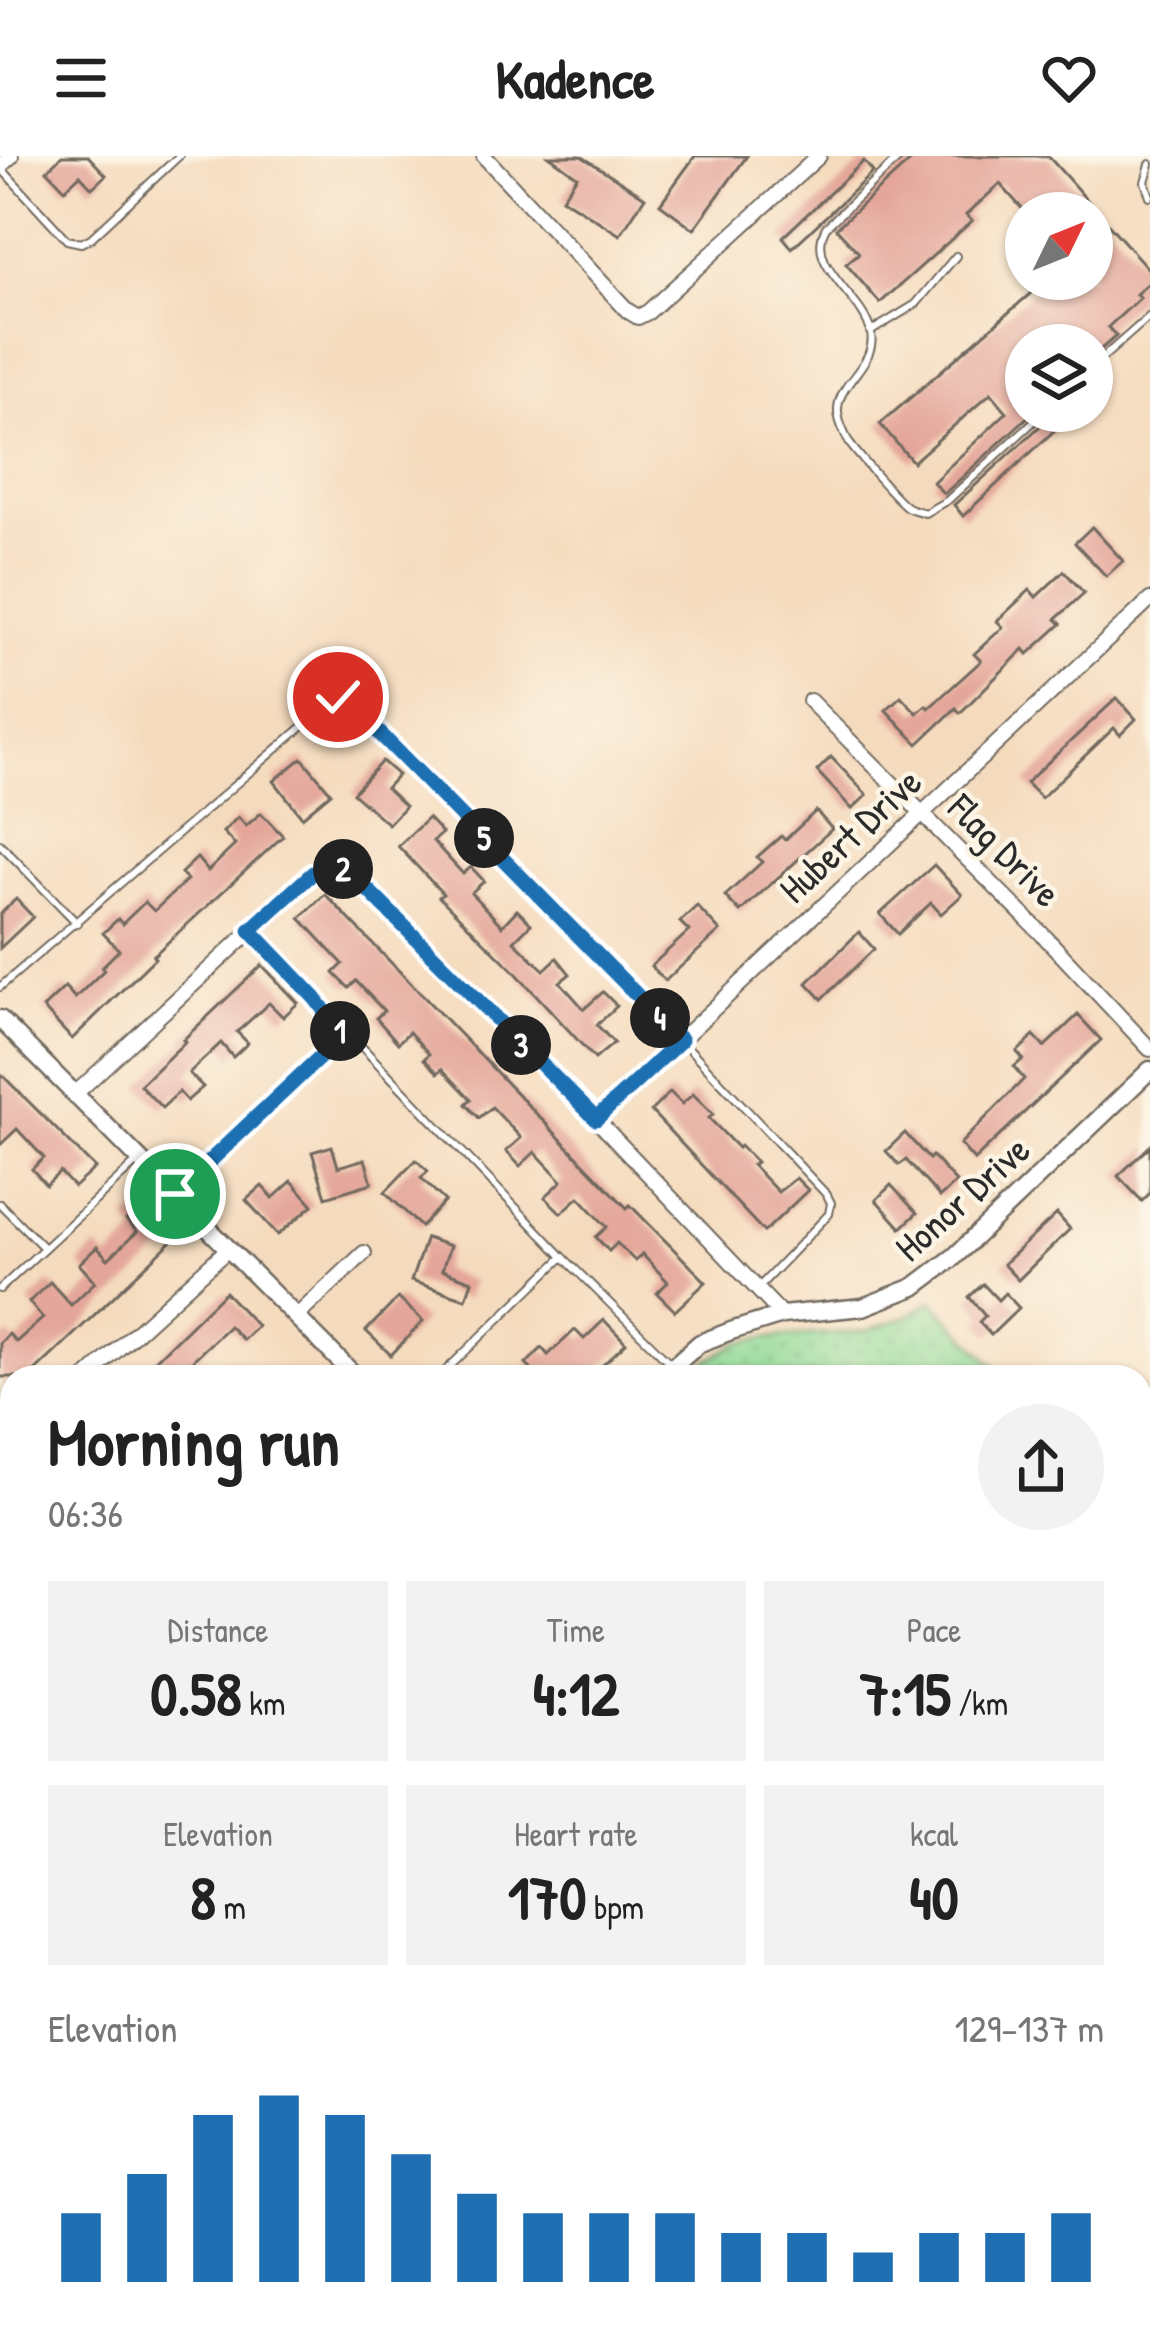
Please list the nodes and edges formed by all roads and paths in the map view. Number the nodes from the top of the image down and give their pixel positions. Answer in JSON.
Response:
{"nodes":[{"id":1,"x":11,"y":156,"type":"edge"},
{"id":2,"x":179,"y":156,"type":"edge"},
{"id":3,"x":484,"y":156,"type":"edge"},
{"id":4,"x":819,"y":156,"type":"edge"},
{"id":5,"x":901,"y":156,"type":"edge"},
{"id":6,"x":1150,"y":164,"type":"edge"},
{"id":7,"x":0,"y":166,"type":"edge"},
{"id":8,"x":1150,"y":196,"type":"edge"},
{"id":9,"x":956,"y":256,"type":"dead end"},
{"id":10,"x":1150,"y":316,"type":"edge"},
{"id":11,"x":870,"y":332,"type":"junction"},
{"id":12,"x":1113,"y":349,"type":"edge"},
{"id":13,"x":1022,"y":432,"type":"edge"},
{"id":14,"x":1150,"y":600,"type":"edge"},
{"id":15,"x":810,"y":700,"type":"dead end"},
{"id":16,"x":922,"y":813,"type":"junction"},
{"id":17,"x":0,"y":844,"type":"edge"},
{"id":18,"x":77,"y":923,"type":"junction"},
{"id":19,"x":250,"y":930,"type":"junction"},
{"id":20,"x":0,"y":988,"type":"edge"},
{"id":21,"x":0,"y":1019,"type":"edge"},
{"id":22,"x":681,"y":1040,"type":"junction"},
{"id":23,"x":349,"y":1043,"type":"junction"},
{"id":24,"x":1150,"y":1049,"type":"edge"},
{"id":25,"x":1150,"y":1070,"type":"edge"},
{"id":26,"x":74,"y":1094,"type":"junction"},
{"id":27,"x":596,"y":1119,"type":"junction"},
{"id":28,"x":140,"y":1160,"type":"junction"},
{"id":29,"x":175,"y":1194,"type":"junction"},
{"id":30,"x":0,"y":1204,"type":"edge"},
{"id":31,"x":44,"y":1248,"type":"junction"},
{"id":32,"x":228,"y":1249,"type":"junction"},
{"id":33,"x":364,"y":1253,"type":"dead end"},
{"id":34,"x":562,"y":1257,"type":"junction"},
{"id":35,"x":0,"y":1289,"type":"edge"},
{"id":36,"x":757,"y":1289,"type":"junction"},
{"id":37,"x":782,"y":1315,"type":"junction"},
{"id":38,"x":296,"y":1317,"type":"junction"},
{"id":39,"x":100,"y":1365,"type":"edge"},
{"id":40,"x":344,"y":1365,"type":"edge"},
{"id":41,"x":451,"y":1365,"type":"edge"},
{"id":42,"x":661,"y":1365,"type":"edge"},
{"id":43,"x":675,"y":1365,"type":"edge"}],
"edges":[{"from":1,"to":7,"type":"street"},
{"from":2,"to":7,"type":"lane"},
{"from":3,"to":4,"type":"street"},
{"from":5,"to":11,"type":"lane"},
{"from":6,"to":8,"type":"lane"},
{"from":9,"to":11,"type":"lane"},
{"from":10,"to":12,"type":"lane"},
{"from":11,"to":13,"type":"lane"},
{"from":14,"to":16,"type":"street","name":"Hubert Drive"},
{"from":15,"to":16,"type":"street","name":"Flag Drive"},
{"from":16,"to":22,"type":"street","name":"Hubert Drive"},
{"from":16,"to":24,"type":"street","name":"Flag Drive"},
{"from":17,"to":18,"type":"lane"},
{"from":18,"to":20,"type":"lane"},
{"from":18,"to":22,"type":"lane"},
{"from":19,"to":23,"type":"lane"},
{"from":19,"to":26,"type":"street"},
{"from":19,"to":27,"type":"street"},
{"from":21,"to":26,"type":"street"},
{"from":22,"to":27,"type":"street","name":"Hubert Drive"},
{"from":22,"to":36,"type":"lane"},
{"from":23,"to":29,"type":"lane"},
{"from":23,"to":34,"type":"lane"},
{"from":25,"to":37,"type":"street","name":"Honor Drive"},
{"from":26,"to":28,"type":"street"},
{"from":27,"to":36,"type":"street"},
{"from":28,"to":29,"type":"street"},
{"from":28,"to":31,"type":"lane"},
{"from":29,"to":32,"type":"street"},
{"from":30,"to":31,"type":"lane"},
{"from":31,"to":35,"type":"lane"},
{"from":32,"to":38,"type":"street"},
{"from":32,"to":39,"type":"street"},
{"from":33,"to":38,"type":"street"},
{"from":34,"to":41,"type":"lane"},
{"from":34,"to":42,"type":"lane"},
{"from":36,"to":37,"type":"street"},
{"from":37,"to":43,"type":"street","name":"Honor Drive"},
{"from":38,"to":40,"type":"street"}]}
